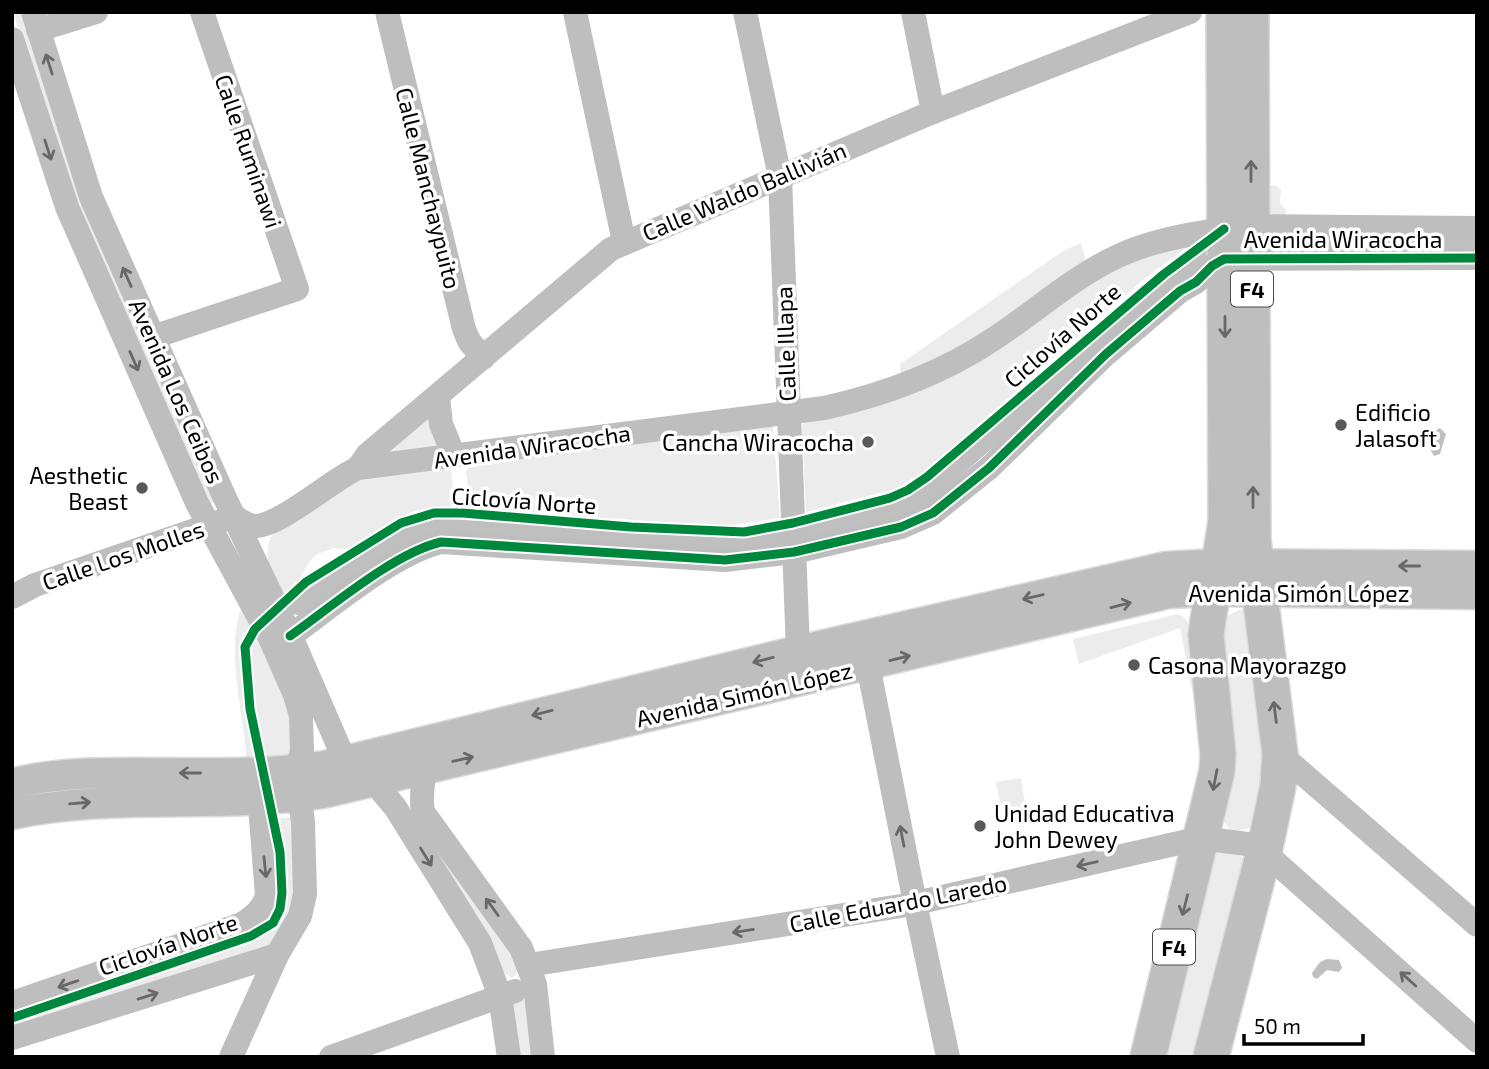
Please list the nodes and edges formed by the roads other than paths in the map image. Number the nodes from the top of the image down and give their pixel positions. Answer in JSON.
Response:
{"nodes":[{"id":1,"x":96,"y":12,"type":"edge"},
{"id":2,"x":202,"y":12,"type":"edge"},
{"id":3,"x":387,"y":12,"type":"edge"},
{"id":4,"x":575,"y":12,"type":"edge"},
{"id":5,"x":745,"y":12,"type":"edge"},
{"id":6,"x":913,"y":12,"type":"edge"},
{"id":7,"x":1190,"y":12,"type":"edge"},
{"id":8,"x":1224,"y":12,"type":"edge"},
{"id":9,"x":1251,"y":12,"type":"edge"},
{"id":10,"x":36,"y":21,"type":"edge"},
{"id":11,"x":12,"y":38,"type":"edge"},
{"id":12,"x":933,"y":112,"type":"junction"},
{"id":13,"x":780,"y":177,"type":"junction"},
{"id":14,"x":1477,"y":228,"type":"edge"},
{"id":15,"x":624,"y":242,"type":"junction"},
{"id":16,"x":1238,"y":243,"type":"junction"},
{"id":17,"x":1477,"y":258,"type":"edge"},
{"id":18,"x":153,"y":337,"type":"junction"},
{"id":19,"x":483,"y":358,"type":"junction"},
{"id":20,"x":438,"y":397,"type":"junction"},
{"id":21,"x":788,"y":413,"type":"junction"},
{"id":22,"x":454,"y":456,"type":"junction"},
{"id":23,"x":358,"y":468,"type":"junction"},
{"id":24,"x":235,"y":517,"type":"junction"},
{"id":25,"x":272,"y":523,"type":"junction"},
{"id":26,"x":208,"y":526,"type":"junction"},
{"id":27,"x":794,"y":552,"type":"junction"},
{"id":28,"x":1477,"y":566,"type":"edge"},
{"id":29,"x":260,"y":572,"type":"junction"},
{"id":30,"x":1217,"y":577,"type":"junction"},
{"id":31,"x":1259,"y":578,"type":"junction"},
{"id":32,"x":15,"y":588,"type":"edge"},
{"id":33,"x":1477,"y":594,"type":"edge"},
{"id":34,"x":290,"y":636,"type":"junction"},
{"id":35,"x":801,"y":665,"type":"junction"},
{"id":36,"x":868,"y":665,"type":"junction"},
{"id":37,"x":1280,"y":754,"type":"junction"},
{"id":38,"x":423,"y":755,"type":"junction"},
{"id":39,"x":345,"y":761,"type":"junction"},
{"id":40,"x":373,"y":781,"type":"junction"},
{"id":41,"x":12,"y":784,"type":"edge"},
{"id":42,"x":298,"y":784,"type":"junction"},
{"id":43,"x":258,"y":786,"type":"junction"},
{"id":44,"x":12,"y":814,"type":"edge"},
{"id":45,"x":418,"y":824,"type":"junction"},
{"id":46,"x":1201,"y":838,"type":"junction"},
{"id":47,"x":1264,"y":852,"type":"junction"},
{"id":48,"x":915,"y":903,"type":"junction"},
{"id":49,"x":1477,"y":925,"type":"edge"},
{"id":50,"x":277,"y":955,"type":"junction"},
{"id":51,"x":231,"y":970,"type":"junction"},
{"id":52,"x":532,"y":974,"type":"junction"},
{"id":53,"x":500,"y":996,"type":"junction"},
{"id":54,"x":257,"y":1001,"type":"junction"},
{"id":55,"x":12,"y":1003,"type":"edge"},
{"id":56,"x":12,"y":1038,"type":"edge"},
{"id":57,"x":1477,"y":1041,"type":"edge"},
{"id":58,"x":231,"y":1057,"type":"edge"},
{"id":59,"x":331,"y":1057,"type":"edge"},
{"id":60,"x":509,"y":1057,"type":"edge"},
{"id":61,"x":543,"y":1057,"type":"edge"},
{"id":62,"x":948,"y":1057,"type":"edge"},
{"id":63,"x":1148,"y":1057,"type":"edge"},
{"id":64,"x":1211,"y":1057,"type":"edge"}],
"edges":[{"from":1,"to":10,"type":"street"},
{"from":2,"to":18,"type":"street","name":"Calle Ruminawi"},
{"from":3,"to":19,"type":"street","name":"Calle Manchaypuito"},
{"from":4,"to":15,"type":"street"},
{"from":5,"to":13,"type":"street","name":"Calle Illapa"},
{"from":6,"to":12,"type":"street"},
{"from":7,"to":12,"type":"street","name":"Calle Waldo Ballivián"},
{"from":8,"to":16,"type":"highway","number":"F4"},
{"from":16,"to":9,"type":"highway","number":"F4","one_way":true},
{"from":18,"to":10,"type":"street","name":"Avenida Los Ceibos","one_way":true},
{"from":11,"to":26,"type":"street","name":"Avenida Los Ceibos","one_way":true},
{"from":12,"to":13,"type":"street","name":"Calle Waldo Ballivián"},
{"from":13,"to":15,"type":"street","name":"Calle Waldo Ballivián"},
{"from":13,"to":21,"type":"street","name":"Calle Illapa"},
{"from":14,"to":16,"type":"street","name":"Avenida Wiracocha"},
{"from":15,"to":19,"type":"street","name":"Calle Waldo Ballivián"},
{"from":16,"to":17,"type":"street","name":"Avenida Wiracocha"},
{"from":16,"to":21,"type":"street","name":"Avenida Wiracocha"},
{"from":16,"to":27,"type":"street","name":"Avenida Wiracocha"},
{"from":16,"to":30,"type":"highway","number":"F4","one_way":true},
{"from":31,"to":16,"type":"highway","number":"F4","one_way":true},
{"from":18,"to":24,"type":"street","name":"Avenida Los Ceibos"},
{"from":19,"to":20,"type":"street","name":"Calle Waldo Ballivián"},
{"from":20,"to":22,"type":"street"},
{"from":20,"to":23,"type":"street","name":"Calle Waldo Ballivián"},
{"from":21,"to":22,"type":"street","name":"Avenida Wiracocha"},
{"from":21,"to":27,"type":"street","name":"Calle Illapa"},
{"from":22,"to":23,"type":"street","name":"Avenida Wiracocha"},
{"from":23,"to":25,"type":"street","name":"Avenida Wiracocha"},
{"from":24,"to":25,"type":"street"},
{"from":24,"to":26,"type":"street","name":"Calle Los Molles"},
{"from":24,"to":29,"type":"street","name":"Avenida Los Ceibos"},
{"from":25,"to":29,"type":"street"},
{"from":26,"to":32,"type":"street","name":"Calle Los Molles"},
{"from":26,"to":42,"type":"street","name":"Avenida Los Ceibos"},
{"from":27,"to":34,"type":"street","name":"Avenida Wiracocha"},
{"from":27,"to":35,"type":"street","name":"Calle Illapa"},
{"from":28,"to":31,"type":"main road","name":"Avenida Simón López","one_way":true},
{"from":29,"to":34,"type":"street","name":"Avenida Los Ceibos"},
{"from":30,"to":31,"type":"main road","name":"Avenida Simón López"},
{"from":30,"to":35,"type":"main road","name":"Avenida Simón López","one_way":true},
{"from":36,"to":30,"type":"main road","name":"Avenida Simón López","one_way":true},
{"from":30,"to":46,"type":"highway","number":"F4","one_way":true},
{"from":31,"to":33,"type":"main road","name":"Avenida Simón López"},
{"from":37,"to":31,"type":"highway","number":"F4","one_way":true},
{"from":34,"to":39,"type":"street","name":"Avenida Los Ceibos"},
{"from":35,"to":36,"type":"main road","name":"Avenida Simón López"},
{"from":35,"to":38,"type":"main road","name":"Avenida Simón López"},
{"from":48,"to":36,"type":"street","one_way":true},
{"from":37,"to":47,"type":"highway","number":"F4"},
{"from":37,"to":49,"type":"street"},
{"from":38,"to":39,"type":"main road","name":"Avenida Simón López"},
{"from":38,"to":40,"type":"main road","name":"Avenida Simón López"},
{"from":38,"to":45,"type":"street"},
{"from":39,"to":42,"type":"main road","name":"Avenida Simón López"},
{"from":40,"to":42,"type":"main road","name":"Avenida Simón López"},
{"from":40,"to":45,"type":"street"},
{"from":43,"to":41,"type":"main road","name":"Avenida Simón López","one_way":true},
{"from":42,"to":43,"type":"main road","name":"Avenida Simón López"},
{"from":42,"to":50,"type":"street","name":"Avenida Los Ceibos"},
{"from":44,"to":43,"type":"main road","name":"Avenida Simón López","one_way":true},
{"from":43,"to":55,"type":"street","one_way":true},
{"from":52,"to":45,"type":"street","one_way":true},
{"from":45,"to":53,"type":"street","one_way":true},
{"from":46,"to":47,"type":"street","name":"Calle Eduardo Laredo"},
{"from":46,"to":48,"type":"street","name":"Calle Eduardo Laredo","one_way":true},
{"from":46,"to":63,"type":"highway","number":"F4","one_way":true},
{"from":57,"to":47,"type":"street","one_way":true},
{"from":47,"to":64,"type":"highway","number":"F4"},
{"from":48,"to":52,"type":"street","name":"Calle Eduardo Laredo","one_way":true},
{"from":48,"to":62,"type":"street"},
{"from":50,"to":51,"type":"street"},
{"from":50,"to":54,"type":"street","name":"Avenida Los Ceibos"},
{"from":51,"to":54,"type":"street"},
{"from":56,"to":51,"type":"street","one_way":true},
{"from":52,"to":53,"type":"street","name":"Calle Eduardo Laredo"},
{"from":52,"to":61,"type":"street"},
{"from":53,"to":59,"type":"street","name":"Calle Eduardo Laredo"},
{"from":53,"to":60,"type":"street"},
{"from":54,"to":58,"type":"street","name":"Avenida Los Ceibos"}]}
